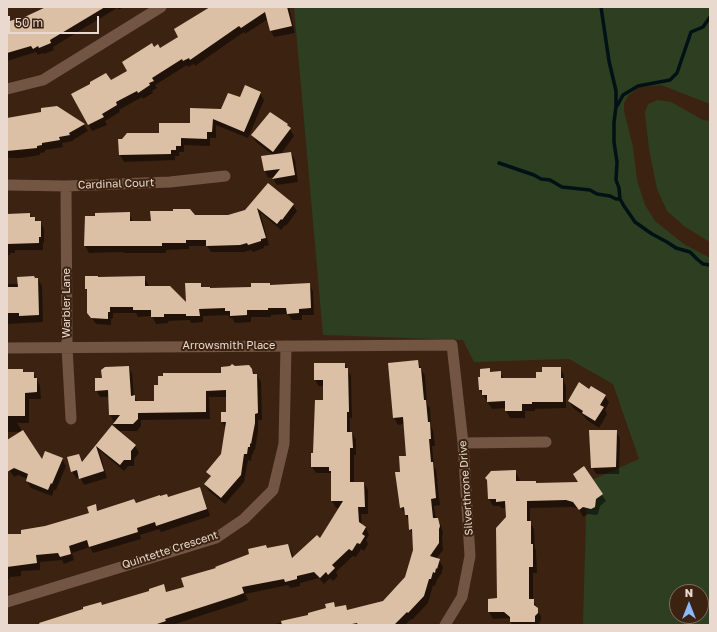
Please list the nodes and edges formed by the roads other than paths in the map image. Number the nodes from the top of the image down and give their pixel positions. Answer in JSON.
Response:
{"nodes":[{"id":1,"x":161,"y":7,"type":"edge"},
{"id":2,"x":7,"y":88,"type":"edge"},
{"id":3,"x":225,"y":176,"type":"dead end"},
{"id":4,"x":7,"y":185,"type":"edge"},
{"id":5,"x":66,"y":186,"type":"junction"},
{"id":6,"x":452,"y":345,"type":"joint"},
{"id":7,"x":286,"y":346,"type":"junction"},
{"id":8,"x":67,"y":347,"type":"junction"},
{"id":9,"x":7,"y":348,"type":"edge"},
{"id":10,"x":71,"y":419,"type":"dead end"},
{"id":11,"x":546,"y":442,"type":"dead end"},
{"id":12,"x":463,"y":443,"type":"junction"},
{"id":13,"x":7,"y":602,"type":"edge"},
{"id":14,"x":445,"y":625,"type":"edge"}],
"edges":[{"from":1,"to":2,"type":"street"},
{"from":3,"to":5,"type":"street","name":"Cardinal Court"},
{"from":4,"to":5,"type":"street","name":"Cardinal Court"},
{"from":5,"to":8,"type":"street","name":"Warbler Lane"},
{"from":6,"to":7,"type":"street","name":"Arrowsmith Place"},
{"from":6,"to":12,"type":"street","name":"Silverthrone Drive"},
{"from":7,"to":8,"type":"street","name":"Arrowsmith Place"},
{"from":7,"to":13,"type":"street","name":"Quintette Crescent"},
{"from":8,"to":9,"type":"street","name":"Arrowsmith Place"},
{"from":8,"to":10,"type":"street","name":"Warbler Lane"},
{"from":11,"to":12,"type":"street"},
{"from":12,"to":14,"type":"street","name":"Silverthrone Drive"}]}
